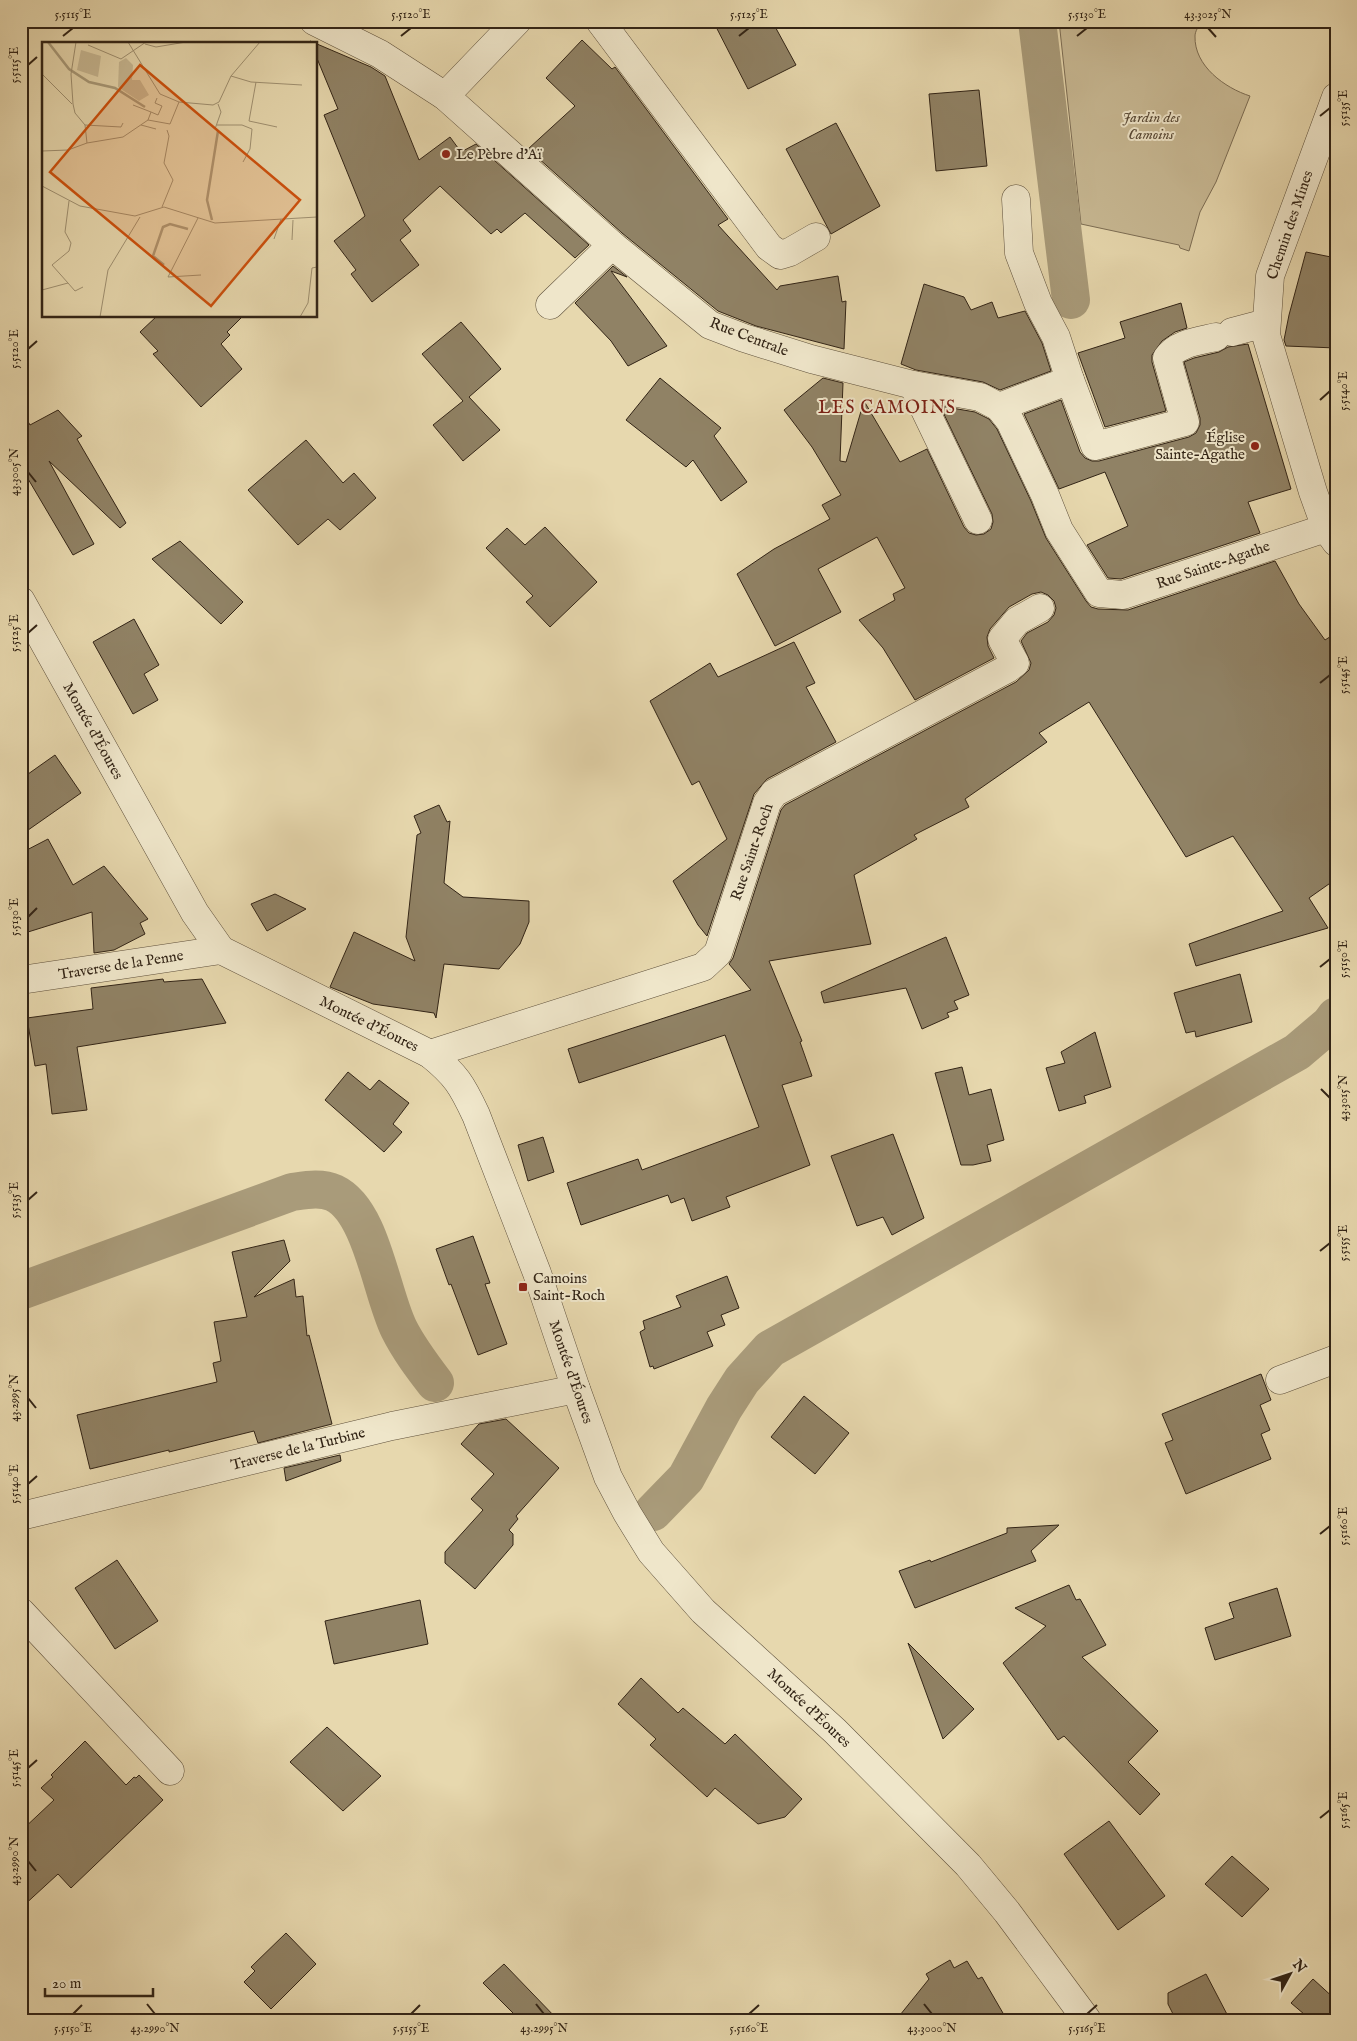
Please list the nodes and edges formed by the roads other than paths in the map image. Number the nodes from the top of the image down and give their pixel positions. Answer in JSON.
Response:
{"nodes":[{"id":1,"x":314,"y":21,"type":"edge"},
{"id":2,"x":517,"y":21,"type":"edge"},
{"id":3,"x":600,"y":21,"type":"edge"},
{"id":4,"x":445,"y":96,"type":"junction"},
{"id":5,"x":1336,"y":96,"type":"edge"},
{"id":6,"x":1016,"y":199,"type":"dead end"},
{"id":7,"x":816,"y":237,"type":"dead end"},
{"id":8,"x":612,"y":245,"type":"junction"},
{"id":9,"x":550,"y":306,"type":"dead end"},
{"id":10,"x":1266,"y":323,"type":"junction"},
{"id":11,"x":1070,"y":380,"type":"junction"},
{"id":12,"x":914,"y":385,"type":"junction"},
{"id":13,"x":999,"y":407,"type":"junction"},
{"id":14,"x":978,"y":520,"type":"dead end"},
{"id":15,"x":1331,"y":535,"type":"edge"},
{"id":16,"x":21,"y":601,"type":"edge"},
{"id":17,"x":1040,"y":608,"type":"dead end"},
{"id":18,"x":221,"y":950,"type":"junction"},
{"id":19,"x":21,"y":980,"type":"edge"},
{"id":20,"x":430,"y":1054,"type":"junction"},
{"id":21,"x":1336,"y":1359,"type":"edge"},
{"id":22,"x":1280,"y":1380,"type":"dead end"},
{"id":23,"x":576,"y":1389,"type":"junction"},
{"id":24,"x":21,"y":1516,"type":"edge"},
{"id":25,"x":21,"y":1612,"type":"edge"},
{"id":26,"x":170,"y":1771,"type":"dead end"},
{"id":27,"x":1087,"y":2020,"type":"edge"}],
"edges":[{"from":1,"to":4,"type":"street","name":"Rue Centrale"},
{"from":2,"to":4,"type":"street"},
{"from":3,"to":7,"type":"street"},
{"from":4,"to":8,"type":"street","name":"Rue Centrale"},
{"from":5,"to":10,"type":"street","name":"Chemin des Mines"},
{"from":6,"to":11,"type":"street"},
{"from":8,"to":9,"type":"street"},
{"from":8,"to":12,"type":"street","name":"Rue Centrale"},
{"from":10,"to":11,"type":"street"},
{"from":10,"to":15,"type":"street","name":"Chemin des Mines"},
{"from":11,"to":13,"type":"street"},
{"from":12,"to":13,"type":"street","name":"Rue Centrale"},
{"from":12,"to":14,"type":"street"},
{"from":13,"to":15,"type":"street","name":"Rue Sainte-Agathe"},
{"from":16,"to":18,"type":"street","name":"Montée d'Éoures"},
{"from":17,"to":20,"type":"street","name":"Rue Saint-Roch"},
{"from":18,"to":19,"type":"street","name":"Traverse de la Penne"},
{"from":18,"to":20,"type":"street","name":"Montée d'Éoures"},
{"from":20,"to":23,"type":"street","name":"Montée d'Éoures"},
{"from":21,"to":22,"type":"street"},
{"from":23,"to":24,"type":"street","name":"Traverse de la Turbine"},
{"from":23,"to":27,"type":"street","name":"Montée d'Éoures"},
{"from":25,"to":26,"type":"street"}]}
